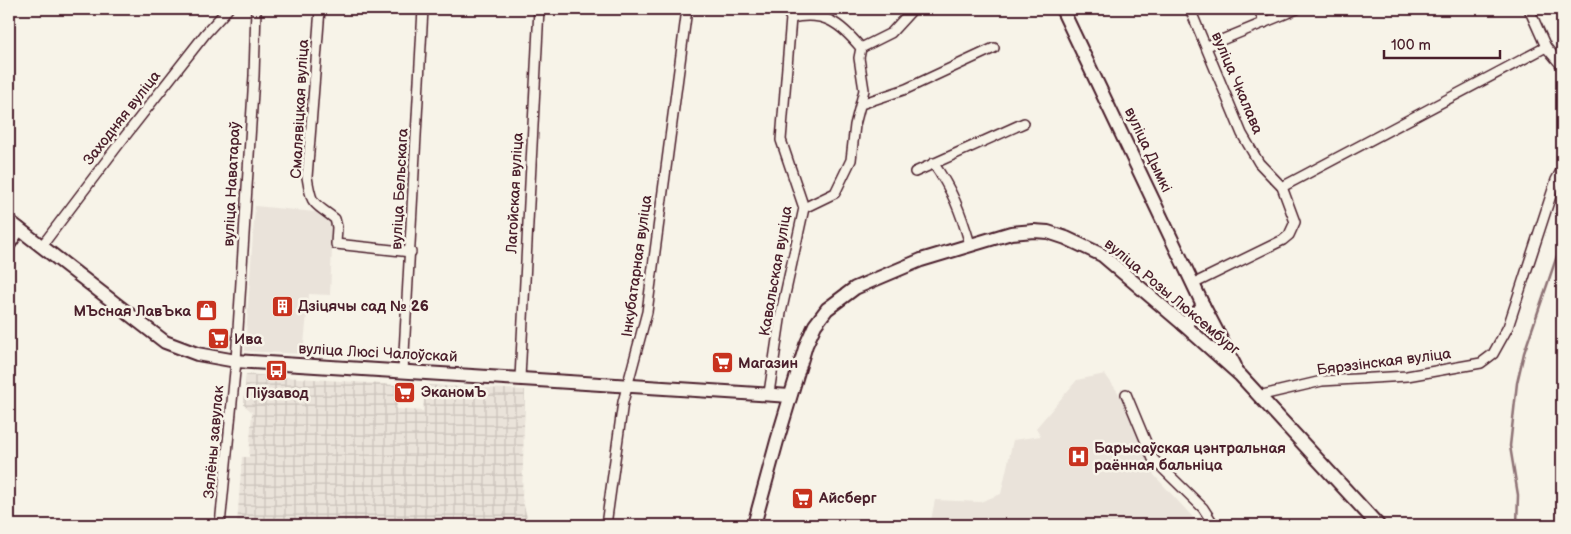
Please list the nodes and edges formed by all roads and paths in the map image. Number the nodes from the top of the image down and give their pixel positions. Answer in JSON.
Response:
{"nodes":[{"id":1,"x":228,"y":9,"type":"edge"},
{"id":2,"x":256,"y":9,"type":"edge"},
{"id":3,"x":320,"y":9,"type":"edge"},
{"id":4,"x":423,"y":9,"type":"edge"},
{"id":5,"x":539,"y":9,"type":"edge"},
{"id":6,"x":687,"y":9,"type":"edge"},
{"id":7,"x":786,"y":9,"type":"edge"},
{"id":8,"x":913,"y":9,"type":"edge"},
{"id":9,"x":1062,"y":9,"type":"edge"},
{"id":10,"x":1190,"y":9,"type":"edge"},
{"id":11,"x":1259,"y":9,"type":"edge"},
{"id":12,"x":1297,"y":9,"type":"edge"},
{"id":13,"x":1529,"y":9,"type":"edge"},
{"id":14,"x":791,"y":18,"type":"junction"},
{"id":15,"x":1264,"y":23,"type":"junction"},
{"id":16,"x":1207,"y":46,"type":"junction"},
{"id":17,"x":1546,"y":47,"type":"junction"},
{"id":18,"x":861,"y":48,"type":"junction"},
{"id":19,"x":994,"y":48,"type":"dead end"},
{"id":20,"x":1562,"y":66,"type":"edge"},
{"id":21,"x":861,"y":104,"type":"junction"},
{"id":22,"x":1024,"y":123,"type":"dead end"},
{"id":23,"x":933,"y":163,"type":"junction"},
{"id":24,"x":1562,"y":169,"type":"edge"},
{"id":25,"x":915,"y":172,"type":"dead end"},
{"id":26,"x":1282,"y":187,"type":"junction"},
{"id":27,"x":804,"y":208,"type":"junction"},
{"id":28,"x":9,"y":221,"type":"edge"},
{"id":29,"x":20,"y":229,"type":"junction"},
{"id":30,"x":9,"y":244,"type":"edge"},
{"id":31,"x":970,"y":244,"type":"junction"},
{"id":32,"x":41,"y":247,"type":"junction"},
{"id":33,"x":411,"y":252,"type":"junction"},
{"id":34,"x":1193,"y":284,"type":"junction"},
{"id":35,"x":1203,"y":305,"type":"junction"},
{"id":36,"x":1183,"y":324,"type":"junction"},
{"id":37,"x":236,"y":361,"type":"junction"},
{"id":38,"x":403,"y":371,"type":"junction"},
{"id":39,"x":1240,"y":375,"type":"junction"},
{"id":40,"x":520,"y":378,"type":"junction"},
{"id":41,"x":629,"y":384,"type":"junction"},
{"id":42,"x":769,"y":393,"type":"junction"},
{"id":43,"x":1126,"y":394,"type":"dead end"},
{"id":44,"x":790,"y":396,"type":"junction"},
{"id":45,"x":1258,"y":396,"type":"junction"},
{"id":46,"x":220,"y":525,"type":"edge"},
{"id":47,"x":606,"y":525,"type":"edge"},
{"id":48,"x":754,"y":525,"type":"edge"},
{"id":49,"x":1214,"y":525,"type":"edge"},
{"id":50,"x":1378,"y":525,"type":"edge"}],
"edges":[{"from":1,"to":32,"type":"street","name":"Заходняя вуліца"},
{"from":2,"to":37,"type":"street","name":"вуліца Наватараў"},
{"from":3,"to":33,"type":"street","name":"Смалявіцкая вуліца"},
{"from":4,"to":33,"type":"street","name":"вуліца Бельскага"},
{"from":5,"to":40,"type":"street","name":"Лагойская вуліца"},
{"from":6,"to":41,"type":"street","name":"Інкубатарная вуліца"},
{"from":7,"to":14,"type":"street"},
{"from":8,"to":18,"type":"street"},
{"from":9,"to":34,"type":"street","name":"вуліца Дымкі"},
{"from":10,"to":16,"type":"street","name":"вуліца Чкалава"},
{"from":11,"to":15,"type":"street"},
{"from":12,"to":15,"type":"street"},
{"from":13,"to":17,"type":"street"},
{"from":14,"to":18,"type":"street"},
{"from":14,"to":27,"type":"street","name":"Кавальская вуліца"},
{"from":15,"to":16,"type":"street"},
{"from":16,"to":26,"type":"street","name":"вуліца Чкалава"},
{"from":17,"to":20,"type":"street"},
{"from":17,"to":26,"type":"street"},
{"from":18,"to":21,"type":"street"},
{"from":19,"to":21,"type":"street"},
{"from":21,"to":27,"type":"street"},
{"from":22,"to":23,"type":"street"},
{"from":23,"to":25,"type":"street"},
{"from":23,"to":31,"type":"street"},
{"from":24,"to":45,"type":"street","name":"Бярэзінская вуліца"},
{"from":26,"to":34,"type":"street"},
{"from":27,"to":42,"type":"street","name":"Кавальская вуліца"},
{"from":28,"to":29,"type":"street","name":"вуліца Люсі Чалоўскай"},
{"from":29,"to":30,"type":"street"},
{"from":29,"to":32,"type":"street","name":"вуліца Люсі Чалоўскай"},
{"from":31,"to":36,"type":"street","name":"вуліца Розы Люксембург"},
{"from":31,"to":44,"type":"street","name":"вуліца Розы Люксембург"},
{"from":32,"to":37,"type":"street","name":"вуліца Люсі Чалоўскай"},
{"from":33,"to":38,"type":"street","name":"вуліца Бельскага"},
{"from":34,"to":35,"type":"street","name":"вуліца Дымкі"},
{"from":35,"to":36,"type":"street"},
{"from":35,"to":39,"type":"street","name":"вуліца Дымкі"},
{"from":36,"to":39,"type":"street","name":"вуліца Розы Люксембург"},
{"from":37,"to":38,"type":"street","name":"вуліца Люсі Чалоўскай"},
{"from":37,"to":46,"type":"street","name":"Зялёны завулак"},
{"from":38,"to":40,"type":"street","name":"вуліца Люсі Чалоўскай"},
{"from":39,"to":45,"type":"street","name":"вуліца Розы Люксембург"},
{"from":40,"to":41,"type":"street","name":"вуліца Люсі Чалоўскай"},
{"from":41,"to":42,"type":"street","name":"вуліца Люсі Чалоўскай"},
{"from":41,"to":47,"type":"street","name":"Інкубатарная вуліца"},
{"from":42,"to":44,"type":"street","name":"вуліца Люсі Чалоўскай"},
{"from":43,"to":49,"type":"street"},
{"from":44,"to":48,"type":"street","name":"вуліца Розы Люксембург"},
{"from":45,"to":50,"type":"street","name":"вуліца Розы Люксембург"}]}
